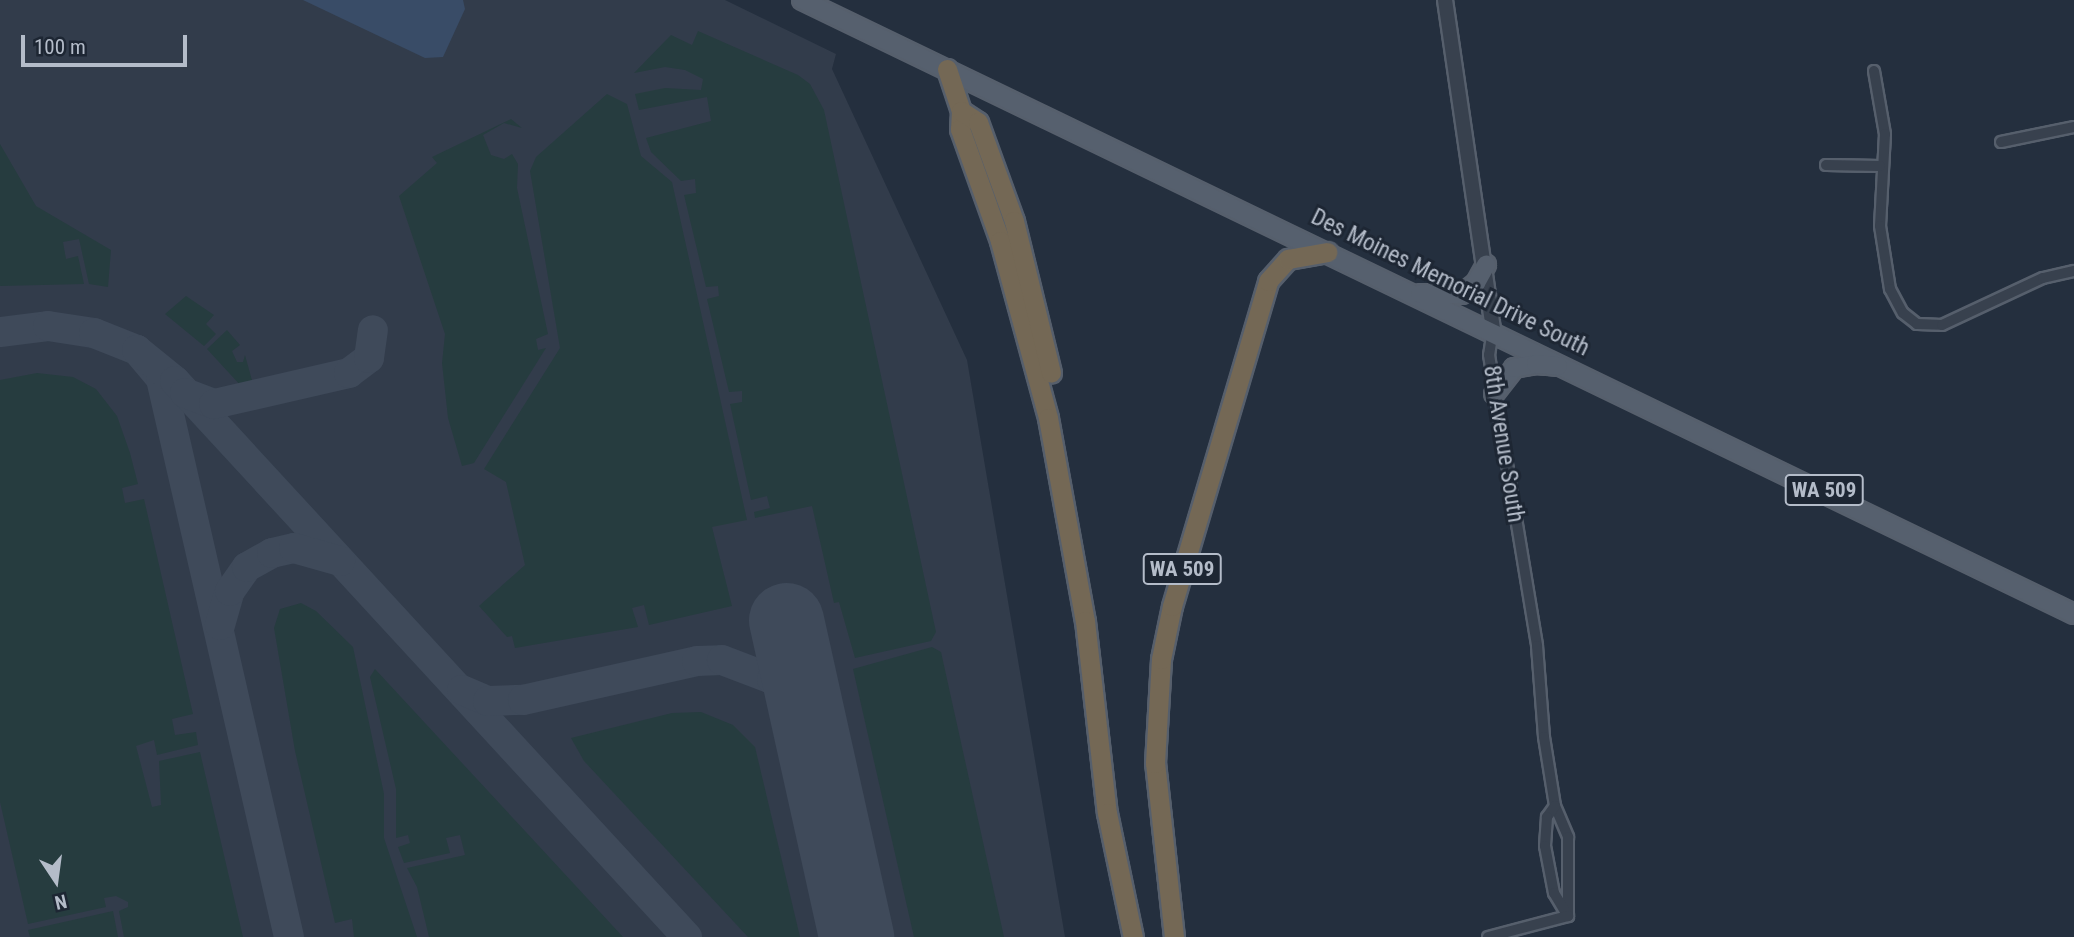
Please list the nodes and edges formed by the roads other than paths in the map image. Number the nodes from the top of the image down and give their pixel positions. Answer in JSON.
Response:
{"nodes":[{"id":1,"x":802,"y":0,"type":"edge"},
{"id":2,"x":1445,"y":0,"type":"edge"},
{"id":3,"x":947,"y":69,"type":"junction"},
{"id":4,"x":1874,"y":71,"type":"dead end"},
{"id":5,"x":961,"y":111,"type":"junction"},
{"id":6,"x":2074,"y":127,"type":"edge"},
{"id":7,"x":2001,"y":142,"type":"dead end"},
{"id":8,"x":1826,"y":165,"type":"dead end"},
{"id":9,"x":1880,"y":166,"type":"junction"},
{"id":10,"x":1327,"y":252,"type":"junction"},
{"id":11,"x":1486,"y":265,"type":"junction"},
{"id":12,"x":2074,"y":271,"type":"edge"},
{"id":13,"x":1412,"y":293,"type":"junction"},
{"id":14,"x":1493,"y":330,"type":"junction"},
{"id":15,"x":1572,"y":368,"type":"junction"},
{"id":16,"x":1494,"y":394,"type":"junction"},
{"id":17,"x":2074,"y":614,"type":"edge"},
{"id":18,"x":1555,"y":806,"type":"junction"},
{"id":19,"x":1568,"y":916,"type":"junction"},
{"id":20,"x":1133,"y":937,"type":"edge"},
{"id":21,"x":1145,"y":937,"type":"edge"},
{"id":22,"x":1174,"y":937,"type":"edge"},
{"id":23,"x":1488,"y":937,"type":"edge"}],
"edges":[{"from":1,"to":3,"type":"main road","name":"Des Moines Memorial Drive South"},
{"from":2,"to":11,"type":"street","name":"8th Avenue South"},
{"from":3,"to":5,"type":"highway"},
{"from":3,"to":10,"type":"main road","name":"Des Moines Memorial Drive South","number":"WA 509"},
{"from":4,"to":9,"type":"street"},
{"from":5,"to":20,"type":"highway"},
{"from":5,"to":21,"type":"highway"},
{"from":6,"to":7,"type":"street"},
{"from":8,"to":9,"type":"street"},
{"from":9,"to":12,"type":"street"},
{"from":10,"to":13,"type":"main road","name":"Des Moines Memorial Drive South","number":"WA 509"},
{"from":10,"to":22,"type":"highway","number":"WA 509"},
{"from":11,"to":13,"type":"main road"},
{"from":11,"to":14,"type":"street","name":"8th Avenue South"},
{"from":13,"to":14,"type":"main road","name":"Des Moines Memorial Drive South","number":"WA 509"},
{"from":14,"to":15,"type":"main road","name":"Des Moines Memorial Drive South","number":"WA 509"},
{"from":14,"to":16,"type":"street","name":"8th Avenue South"},
{"from":15,"to":16,"type":"main road"},
{"from":15,"to":17,"type":"main road","name":"Des Moines Memorial Drive South","number":"WA 509"},
{"from":16,"to":18,"type":"street","name":"8th Avenue South"},
{"from":18,"to":19,"type":"street","name":"8th Avenue South"},
{"from":18,"to":19,"type":"street","name":"8th Avenue South"},
{"from":19,"to":23,"type":"street"}]}
